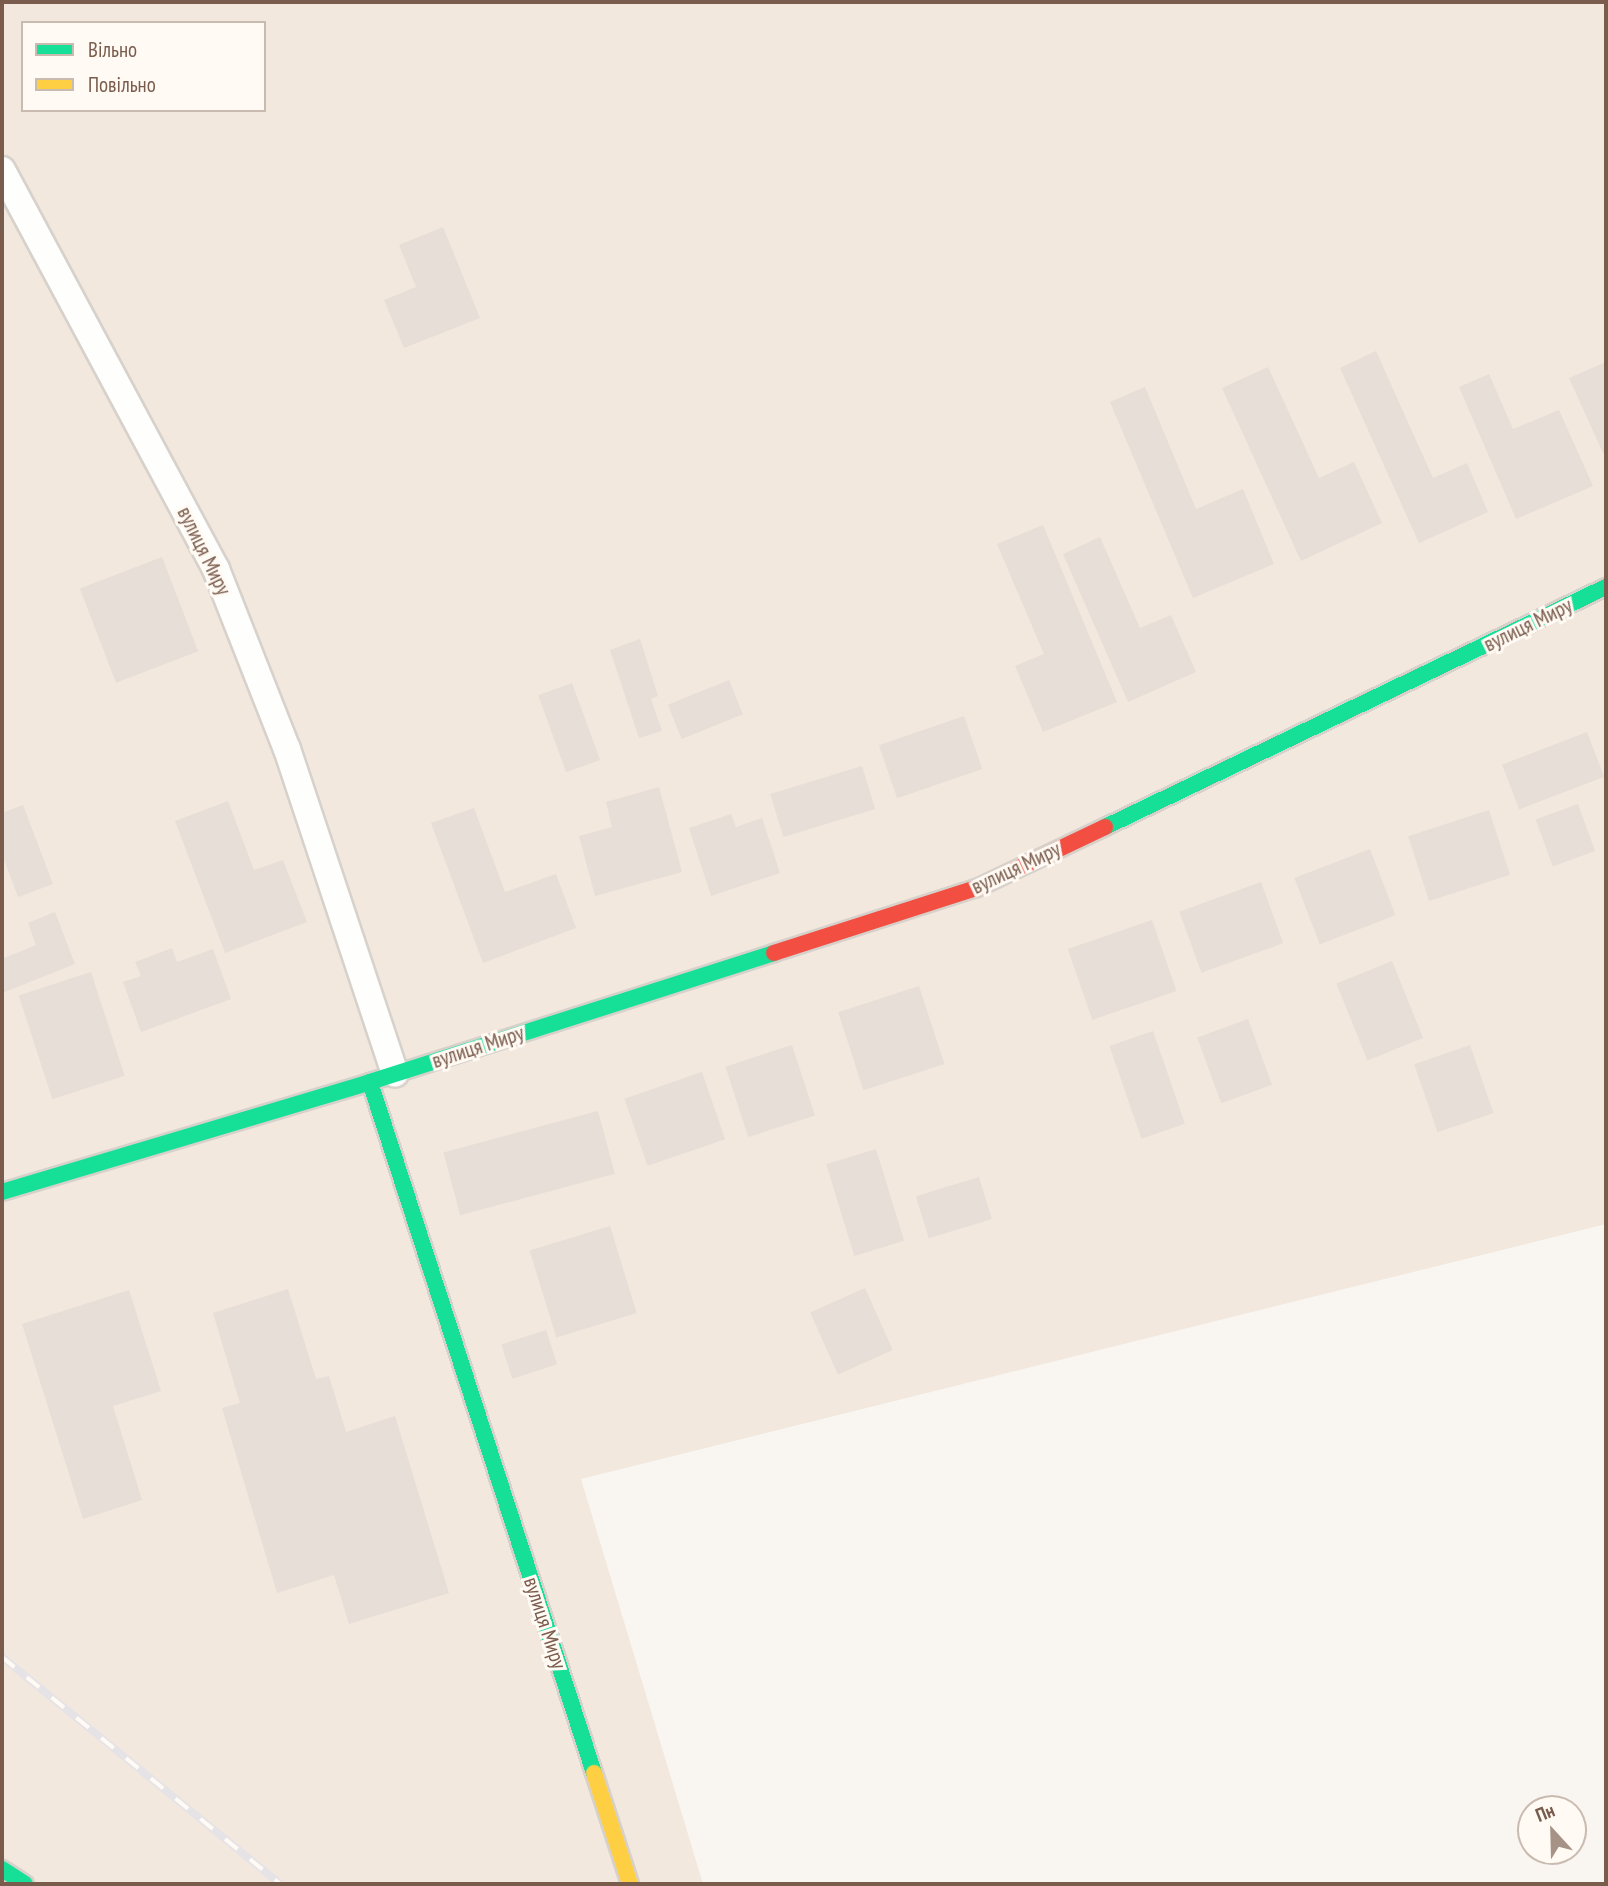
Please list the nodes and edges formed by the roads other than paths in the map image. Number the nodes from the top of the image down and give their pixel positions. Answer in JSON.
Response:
{"nodes":[{"id":1,"x":2,"y":170,"type":"edge"},
{"id":2,"x":1606,"y":587,"type":"edge"},
{"id":3,"x":396,"y":1074,"type":"junction"},
{"id":4,"x":370,"y":1082,"type":"junction"},
{"id":5,"x":2,"y":1192,"type":"edge"},
{"id":6,"x":2,"y":1869,"type":"edge"},
{"id":7,"x":25,"y":1884,"type":"edge"},
{"id":8,"x":630,"y":1884,"type":"edge"}],
"edges":[{"from":1,"to":3,"type":"lane","name":"вулиця Миру"},
{"from":2,"to":3,"type":"street","name":"вулиця Миру"},
{"from":3,"to":4,"type":"street","name":"вулиця Миру"},
{"from":4,"to":5,"type":"street","name":"вулиця Миру"},
{"from":4,"to":8,"type":"street","name":"вулиця Миру"},
{"from":6,"to":7,"type":"street"}]}
